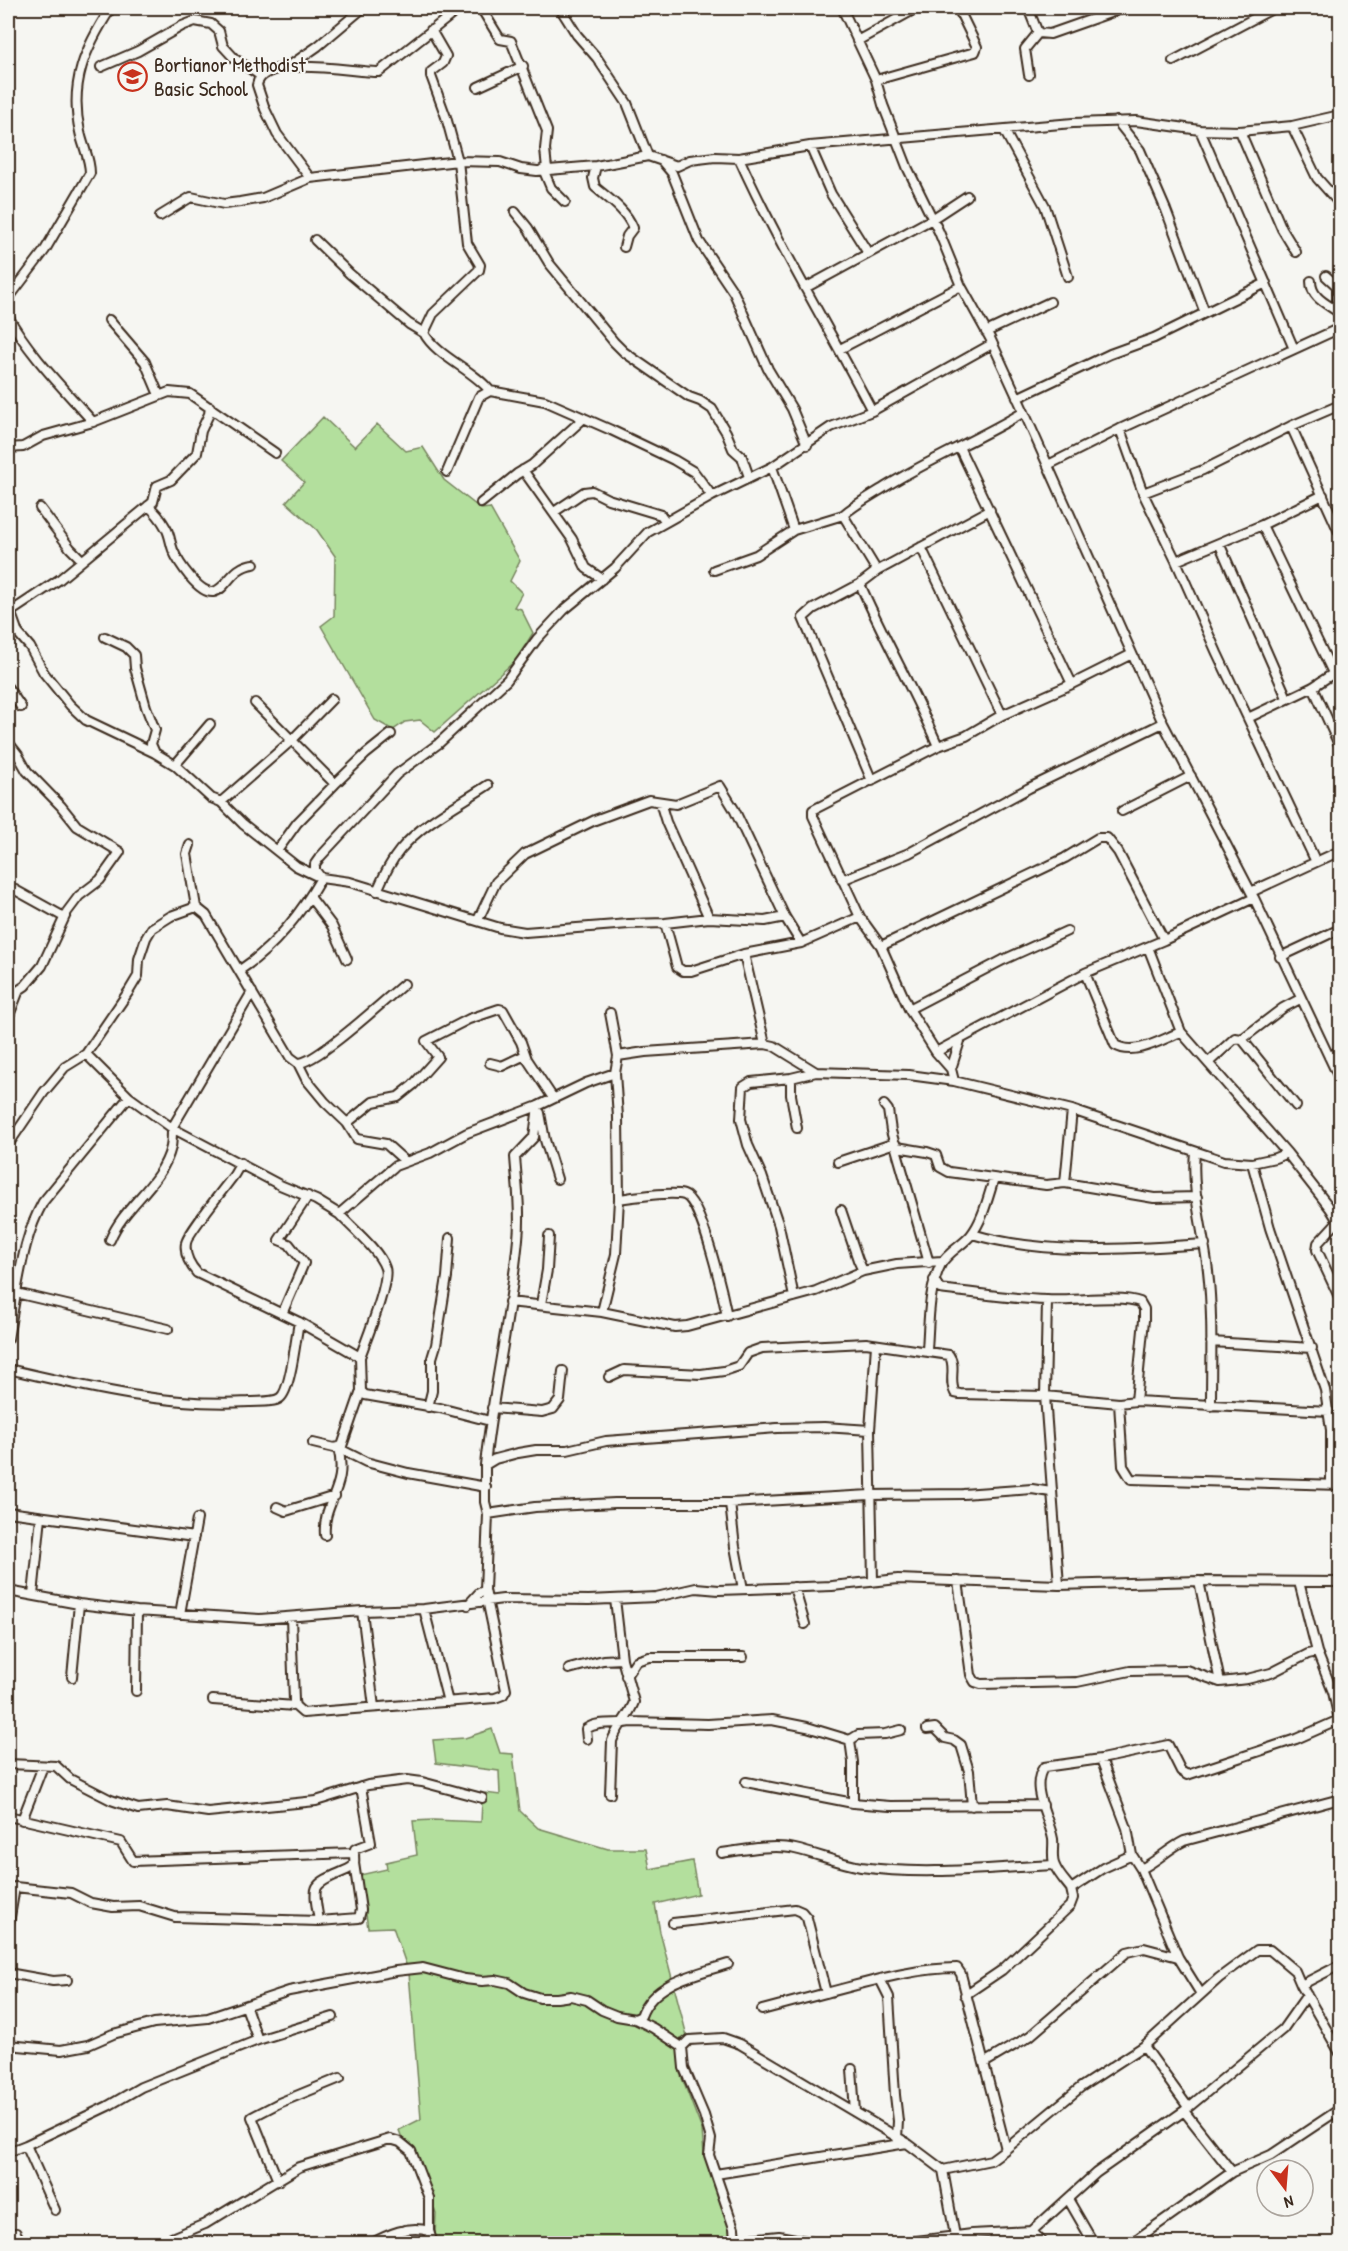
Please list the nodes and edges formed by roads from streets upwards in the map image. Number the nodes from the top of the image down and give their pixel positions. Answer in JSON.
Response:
{"nodes":[{"id":1,"x":111,"y":8,"type":"edge"},
{"id":2,"x":363,"y":8,"type":"edge"},
{"id":3,"x":460,"y":8,"type":"edge"},
{"id":4,"x":481,"y":8,"type":"edge"},
{"id":5,"x":560,"y":8,"type":"edge"},
{"id":6,"x":842,"y":8,"type":"edge"},
{"id":7,"x":917,"y":8,"type":"edge"},
{"id":8,"x":958,"y":8,"type":"edge"},
{"id":9,"x":1028,"y":8,"type":"edge"},
{"id":10,"x":1124,"y":8,"type":"edge"},
{"id":11,"x":1274,"y":8,"type":"edge"},
{"id":12,"x":1110,"y":10,"type":"edge"},
{"id":13,"x":431,"y":30,"type":"junction"},
{"id":14,"x":1038,"y":33,"type":"junction"},
{"id":15,"x":857,"y":41,"type":"junction"},
{"id":16,"x":1173,"y":61,"type":"dead end"},
{"id":17,"x":523,"y":66,"type":"junction"},
{"id":18,"x":101,"y":67,"type":"dead end"},
{"id":19,"x":287,"y":68,"type":"junction"},
{"id":20,"x":1029,"y":75,"type":"dead end"},
{"id":21,"x":261,"y":76,"type":"junction"},
{"id":22,"x":876,"y":80,"type":"junction"},
{"id":23,"x":477,"y":87,"type":"dead end"},
{"id":24,"x":1341,"y":115,"type":"edge"},
{"id":25,"x":1117,"y":120,"type":"junction"},
{"id":26,"x":1292,"y":126,"type":"junction"},
{"id":27,"x":1004,"y":130,"type":"junction"},
{"id":28,"x":1200,"y":130,"type":"junction"},
{"id":29,"x":1240,"y":131,"type":"junction"},
{"id":30,"x":896,"y":138,"type":"junction"},
{"id":31,"x":810,"y":146,"type":"junction"},
{"id":32,"x":648,"y":156,"type":"junction"},
{"id":33,"x":739,"y":158,"type":"junction"},
{"id":34,"x":660,"y":159,"type":"junction"},
{"id":35,"x":458,"y":161,"type":"junction"},
{"id":36,"x":596,"y":166,"type":"junction"},
{"id":37,"x":545,"y":169,"type":"junction"},
{"id":38,"x":310,"y":178,"type":"junction"},
{"id":39,"x":967,"y":196,"type":"dead end"},
{"id":40,"x":565,"y":202,"type":"dead end"},
{"id":41,"x":1341,"y":204,"type":"edge"},
{"id":42,"x":515,"y":212,"type":"dead end"},
{"id":43,"x":160,"y":216,"type":"dead end"},
{"id":44,"x":932,"y":219,"type":"junction"},
{"id":45,"x":315,"y":240,"type":"dead end"},
{"id":46,"x":624,"y":248,"type":"dead end"},
{"id":47,"x":1296,"y":252,"type":"dead end"},
{"id":48,"x":868,"y":254,"type":"junction"},
{"id":49,"x":1326,"y":276,"type":"dead end"},
{"id":50,"x":1068,"y":277,"type":"dead end"},
{"id":51,"x":1311,"y":281,"type":"dead end"},
{"id":52,"x":1266,"y":283,"type":"junction"},
{"id":53,"x":961,"y":286,"type":"junction"},
{"id":54,"x":805,"y":288,"type":"junction"},
{"id":55,"x":8,"y":299,"type":"edge"},
{"id":56,"x":1050,"y":302,"type":"dead end"},
{"id":57,"x":1204,"y":313,"type":"junction"},
{"id":58,"x":1339,"y":314,"type":"edge"},
{"id":59,"x":8,"y":316,"type":"edge"},
{"id":60,"x":109,"y":320,"type":"dead end"},
{"id":61,"x":1341,"y":328,"type":"edge"},
{"id":62,"x":986,"y":332,"type":"junction"},
{"id":63,"x":424,"y":333,"type":"junction"},
{"id":64,"x":992,"y":344,"type":"junction"},
{"id":65,"x":840,"y":349,"type":"junction"},
{"id":66,"x":1294,"y":349,"type":"junction"},
{"id":67,"x":490,"y":391,"type":"junction"},
{"id":68,"x":159,"y":395,"type":"junction"},
{"id":69,"x":1017,"y":398,"type":"junction"},
{"id":70,"x":1341,"y":405,"type":"edge"},
{"id":71,"x":210,"y":407,"type":"junction"},
{"id":72,"x":872,"y":411,"type":"junction"},
{"id":73,"x":1024,"y":412,"type":"junction"},
{"id":74,"x":584,"y":418,"type":"junction"},
{"id":75,"x":93,"y":422,"type":"junction"},
{"id":76,"x":1291,"y":426,"type":"junction"},
{"id":77,"x":1120,"y":429,"type":"junction"},
{"id":78,"x":807,"y":445,"type":"junction"},
{"id":79,"x":959,"y":447,"type":"junction"},
{"id":80,"x":8,"y":448,"type":"edge"},
{"id":81,"x":274,"y":453,"type":"dead end"},
{"id":82,"x":1048,"y":465,"type":"junction"},
{"id":83,"x":772,"y":467,"type":"junction"},
{"id":84,"x":523,"y":471,"type":"junction"},
{"id":85,"x":447,"y":472,"type":"dead end"},
{"id":86,"x":750,"y":477,"type":"junction"},
{"id":87,"x":1143,"y":493,"type":"junction"},
{"id":88,"x":1323,"y":495,"type":"junction"},
{"id":89,"x":712,"y":496,"type":"junction"},
{"id":90,"x":481,"y":503,"type":"dead end"},
{"id":91,"x":148,"y":506,"type":"junction"},
{"id":92,"x":40,"y":508,"type":"dead end"},
{"id":93,"x":990,"y":510,"type":"junction"},
{"id":94,"x":554,"y":512,"type":"junction"},
{"id":95,"x":843,"y":515,"type":"junction"},
{"id":96,"x":666,"y":522,"type":"junction"},
{"id":97,"x":1262,"y":525,"type":"junction"},
{"id":98,"x":794,"y":530,"type":"junction"},
{"id":99,"x":1341,"y":534,"type":"edge"},
{"id":100,"x":1219,"y":543,"type":"junction"},
{"id":101,"x":921,"y":547,"type":"junction"},
{"id":102,"x":82,"y":560,"type":"junction"},
{"id":103,"x":1176,"y":561,"type":"junction"},
{"id":104,"x":254,"y":564,"type":"dead end"},
{"id":105,"x":714,"y":570,"type":"dead end"},
{"id":106,"x":877,"y":571,"type":"junction"},
{"id":107,"x":602,"y":579,"type":"junction"},
{"id":108,"x":860,"y":584,"type":"junction"},
{"id":109,"x":10,"y":608,"type":"edge"},
{"id":110,"x":105,"y":637,"type":"dead end"},
{"id":111,"x":1132,"y":654,"type":"junction"},
{"id":112,"x":1337,"y":671,"type":"edge"},
{"id":113,"x":1072,"y":684,"type":"junction"},
{"id":114,"x":1313,"y":687,"type":"junction"},
{"id":115,"x":8,"y":688,"type":"edge"},
{"id":116,"x":1287,"y":698,"type":"junction"},
{"id":117,"x":332,"y":699,"type":"dead end"},
{"id":118,"x":255,"y":703,"type":"dead end"},
{"id":119,"x":21,"y":707,"type":"dead end"},
{"id":120,"x":1002,"y":715,"type":"junction"},
{"id":121,"x":1248,"y":718,"type":"junction"},
{"id":122,"x":1163,"y":723,"type":"junction"},
{"id":123,"x":210,"y":724,"type":"dead end"},
{"id":124,"x":391,"y":734,"type":"dead end"},
{"id":125,"x":292,"y":740,"type":"junction"},
{"id":126,"x":8,"y":742,"type":"edge"},
{"id":127,"x":938,"y":746,"type":"junction"},
{"id":128,"x":1341,"y":747,"type":"edge"},
{"id":129,"x":155,"y":753,"type":"junction"},
{"id":130,"x":176,"y":765,"type":"junction"},
{"id":131,"x":1191,"y":776,"type":"junction"},
{"id":132,"x":872,"y":781,"type":"junction"},
{"id":133,"x":335,"y":784,"type":"junction"},
{"id":134,"x":488,"y":785,"type":"dead end"},
{"id":135,"x":221,"y":802,"type":"junction"},
{"id":136,"x":660,"y":802,"type":"junction"},
{"id":137,"x":1122,"y":811,"type":"dead end"},
{"id":138,"x":190,"y":845,"type":"dead end"},
{"id":139,"x":277,"y":851,"type":"junction"},
{"id":140,"x":1341,"y":851,"type":"edge"},
{"id":141,"x":1316,"y":862,"type":"junction"},
{"id":142,"x":321,"y":878,"type":"junction"},
{"id":143,"x":842,"y":880,"type":"junction"},
{"id":144,"x":8,"y":886,"type":"edge"},
{"id":145,"x":377,"y":891,"type":"junction"},
{"id":146,"x":1252,"y":895,"type":"junction"},
{"id":147,"x":310,"y":897,"type":"junction"},
{"id":148,"x":196,"y":907,"type":"junction"},
{"id":149,"x":785,"y":916,"type":"junction"},
{"id":150,"x":64,"y":917,"type":"junction"},
{"id":151,"x":860,"y":917,"type":"junction"},
{"id":152,"x":709,"y":918,"type":"junction"},
{"id":153,"x":478,"y":920,"type":"junction"},
{"id":154,"x":665,"y":923,"type":"junction"},
{"id":155,"x":1341,"y":929,"type":"edge"},
{"id":156,"x":1067,"y":931,"type":"dead end"},
{"id":157,"x":1164,"y":940,"type":"junction"},
{"id":158,"x":801,"y":943,"type":"junction"},
{"id":159,"x":881,"y":946,"type":"junction"},
{"id":160,"x":1148,"y":947,"type":"junction"},
{"id":161,"x":744,"y":954,"type":"junction"},
{"id":162,"x":1280,"y":957,"type":"junction"},
{"id":163,"x":347,"y":959,"type":"dead end"},
{"id":164,"x":240,"y":970,"type":"junction"},
{"id":165,"x":1085,"y":973,"type":"junction"},
{"id":166,"x":404,"y":984,"type":"dead end"},
{"id":167,"x":252,"y":992,"type":"junction"},
{"id":168,"x":1300,"y":999,"type":"junction"},
{"id":169,"x":909,"y":1010,"type":"junction"},
{"id":170,"x":610,"y":1013,"type":"dead end"},
{"id":171,"x":8,"y":1018,"type":"edge"},
{"id":172,"x":1181,"y":1032,"type":"junction"},
{"id":173,"x":1242,"y":1039,"type":"junction"},
{"id":174,"x":960,"y":1041,"type":"junction"},
{"id":175,"x":765,"y":1044,"type":"junction"},
{"id":176,"x":1341,"y":1050,"type":"edge"},
{"id":177,"x":936,"y":1052,"type":"junction"},
{"id":178,"x":86,"y":1054,"type":"junction"},
{"id":179,"x":618,"y":1056,"type":"junction"},
{"id":180,"x":1329,"y":1057,"type":"junction"},
{"id":181,"x":527,"y":1059,"type":"junction"},
{"id":182,"x":1209,"y":1062,"type":"junction"},
{"id":183,"x":298,"y":1063,"type":"junction"},
{"id":184,"x":490,"y":1063,"type":"dead end"},
{"id":185,"x":951,"y":1069,"type":"junction"},
{"id":186,"x":816,"y":1072,"type":"junction"},
{"id":187,"x":615,"y":1073,"type":"junction"},
{"id":188,"x":791,"y":1078,"type":"junction"},
{"id":189,"x":1341,"y":1080,"type":"edge"},
{"id":190,"x":954,"y":1081,"type":"junction"},
{"id":191,"x":129,"y":1097,"type":"junction"},
{"id":192,"x":553,"y":1098,"type":"junction"},
{"id":193,"x":884,"y":1105,"type":"dead end"},
{"id":194,"x":538,"y":1106,"type":"junction"},
{"id":195,"x":1296,"y":1106,"type":"dead end"},
{"id":196,"x":1072,"y":1110,"type":"junction"},
{"id":197,"x":347,"y":1123,"type":"junction"},
{"id":198,"x":172,"y":1128,"type":"junction"},
{"id":199,"x":797,"y":1128,"type":"dead end"},
{"id":200,"x":8,"y":1144,"type":"edge"},
{"id":201,"x":896,"y":1145,"type":"junction"},
{"id":202,"x":1195,"y":1152,"type":"junction"},
{"id":203,"x":1287,"y":1153,"type":"junction"},
{"id":204,"x":405,"y":1161,"type":"junction"},
{"id":205,"x":838,"y":1162,"type":"dead end"},
{"id":206,"x":241,"y":1163,"type":"junction"},
{"id":207,"x":1252,"y":1163,"type":"junction"},
{"id":208,"x":557,"y":1179,"type":"dead end"},
{"id":209,"x":994,"y":1179,"type":"junction"},
{"id":210,"x":1065,"y":1183,"type":"junction"},
{"id":211,"x":308,"y":1196,"type":"junction"},
{"id":212,"x":1197,"y":1197,"type":"junction"},
{"id":213,"x":619,"y":1199,"type":"junction"},
{"id":214,"x":841,"y":1210,"type":"dead end"},
{"id":215,"x":339,"y":1214,"type":"junction"},
{"id":216,"x":1339,"y":1220,"type":"edge"},
{"id":217,"x":972,"y":1234,"type":"junction"},
{"id":218,"x":549,"y":1236,"type":"dead end"},
{"id":219,"x":450,"y":1238,"type":"dead end"},
{"id":220,"x":110,"y":1240,"type":"dead end"},
{"id":221,"x":1205,"y":1244,"type":"junction"},
{"id":222,"x":942,"y":1261,"type":"junction"},
{"id":223,"x":929,"y":1263,"type":"junction"},
{"id":224,"x":863,"y":1271,"type":"junction"},
{"id":225,"x":934,"y":1280,"type":"junction"},
{"id":226,"x":16,"y":1293,"type":"junction"},
{"id":227,"x":794,"y":1297,"type":"junction"},
{"id":228,"x":1341,"y":1299,"type":"edge"},
{"id":229,"x":1047,"y":1300,"type":"junction"},
{"id":230,"x":509,"y":1302,"type":"junction"},
{"id":231,"x":541,"y":1304,"type":"junction"},
{"id":232,"x":602,"y":1312,"type":"junction"},
{"id":233,"x":282,"y":1314,"type":"junction"},
{"id":234,"x":727,"y":1316,"type":"junction"},
{"id":235,"x":299,"y":1322,"type":"junction"},
{"id":236,"x":9,"y":1329,"type":"edge"},
{"id":237,"x":168,"y":1329,"type":"dead end"},
{"id":238,"x":8,"y":1339,"type":"edge"},
{"id":239,"x":1211,"y":1342,"type":"junction"},
{"id":240,"x":876,"y":1345,"type":"junction"},
{"id":241,"x":1312,"y":1348,"type":"junction"},
{"id":242,"x":927,"y":1350,"type":"junction"},
{"id":243,"x":360,"y":1358,"type":"junction"},
{"id":244,"x":8,"y":1369,"type":"edge"},
{"id":245,"x":563,"y":1371,"type":"dead end"},
{"id":246,"x":609,"y":1377,"type":"dead end"},
{"id":247,"x":361,"y":1392,"type":"junction"},
{"id":248,"x":1045,"y":1396,"type":"junction"},
{"id":249,"x":1136,"y":1401,"type":"junction"},
{"id":250,"x":1119,"y":1404,"type":"junction"},
{"id":251,"x":1211,"y":1406,"type":"junction"},
{"id":252,"x":428,"y":1407,"type":"junction"},
{"id":253,"x":492,"y":1408,"type":"junction"},
{"id":254,"x":1329,"y":1411,"type":"junction"},
{"id":255,"x":490,"y":1421,"type":"junction"},
{"id":256,"x":870,"y":1430,"type":"junction"},
{"id":257,"x":313,"y":1443,"type":"dead end"},
{"id":258,"x":338,"y":1448,"type":"junction"},
{"id":259,"x":485,"y":1465,"type":"junction"},
{"id":260,"x":1331,"y":1484,"type":"junction"},
{"id":261,"x":1341,"y":1485,"type":"edge"},
{"id":262,"x":486,"y":1487,"type":"junction"},
{"id":263,"x":1051,"y":1492,"type":"junction"},
{"id":264,"x":870,"y":1495,"type":"junction"},
{"id":265,"x":335,"y":1496,"type":"junction"},
{"id":266,"x":730,"y":1503,"type":"junction"},
{"id":267,"x":277,"y":1507,"type":"dead end"},
{"id":268,"x":8,"y":1512,"type":"edge"},
{"id":269,"x":488,"y":1514,"type":"junction"},
{"id":270,"x":41,"y":1517,"type":"junction"},
{"id":271,"x":197,"y":1519,"type":"dead end"},
{"id":272,"x":325,"y":1535,"type":"dead end"},
{"id":273,"x":194,"y":1537,"type":"junction"},
{"id":274,"x":873,"y":1581,"type":"junction"},
{"id":275,"x":958,"y":1581,"type":"junction"},
{"id":276,"x":1199,"y":1581,"type":"junction"},
{"id":277,"x":1299,"y":1582,"type":"junction"},
{"id":278,"x":1341,"y":1582,"type":"edge"},
{"id":279,"x":1059,"y":1585,"type":"junction"},
{"id":280,"x":794,"y":1587,"type":"junction"},
{"id":281,"x":743,"y":1589,"type":"junction"},
{"id":282,"x":485,"y":1590,"type":"junction"},
{"id":283,"x":8,"y":1591,"type":"edge"},
{"id":284,"x":33,"y":1595,"type":"junction"},
{"id":285,"x":615,"y":1599,"type":"junction"},
{"id":286,"x":488,"y":1602,"type":"junction"},
{"id":287,"x":79,"y":1604,"type":"junction"},
{"id":288,"x":468,"y":1605,"type":"junction"},
{"id":289,"x":424,"y":1610,"type":"junction"},
{"id":290,"x":137,"y":1611,"type":"junction"},
{"id":291,"x":362,"y":1611,"type":"junction"},
{"id":292,"x":180,"y":1614,"type":"junction"},
{"id":293,"x":291,"y":1617,"type":"junction"},
{"id":294,"x":805,"y":1624,"type":"dead end"},
{"id":295,"x":1317,"y":1652,"type":"junction"},
{"id":296,"x":743,"y":1657,"type":"dead end"},
{"id":297,"x":622,"y":1659,"type":"junction"},
{"id":298,"x":569,"y":1669,"type":"dead end"},
{"id":299,"x":626,"y":1676,"type":"junction"},
{"id":300,"x":72,"y":1677,"type":"dead end"},
{"id":301,"x":1220,"y":1682,"type":"junction"},
{"id":302,"x":136,"y":1691,"type":"dead end"},
{"id":303,"x":213,"y":1700,"type":"dead end"},
{"id":304,"x":448,"y":1702,"type":"junction"},
{"id":305,"x":296,"y":1706,"type":"junction"},
{"id":306,"x":374,"y":1707,"type":"junction"},
{"id":307,"x":1340,"y":1723,"type":"edge"},
{"id":308,"x":621,"y":1724,"type":"junction"},
{"id":309,"x":901,"y":1730,"type":"dead end"},
{"id":310,"x":927,"y":1730,"type":"dead end"},
{"id":311,"x":587,"y":1738,"type":"dead end"},
{"id":312,"x":850,"y":1740,"type":"junction"},
{"id":313,"x":1101,"y":1759,"type":"junction"},
{"id":314,"x":8,"y":1764,"type":"edge"},
{"id":315,"x":43,"y":1766,"type":"junction"},
{"id":316,"x":746,"y":1782,"type":"dead end"},
{"id":317,"x":361,"y":1787,"type":"junction"},
{"id":318,"x":610,"y":1794,"type":"dead end"},
{"id":319,"x":482,"y":1798,"type":"dead end"},
{"id":320,"x":1341,"y":1799,"type":"edge"},
{"id":321,"x":853,"y":1803,"type":"junction"},
{"id":322,"x":1043,"y":1805,"type":"junction"},
{"id":323,"x":972,"y":1806,"type":"junction"},
{"id":324,"x":8,"y":1816,"type":"edge"},
{"id":325,"x":22,"y":1820,"type":"junction"},
{"id":326,"x":353,"y":1853,"type":"junction"},
{"id":327,"x":722,"y":1853,"type":"dead end"},
{"id":328,"x":1132,"y":1855,"type":"junction"},
{"id":329,"x":354,"y":1863,"type":"junction"},
{"id":330,"x":1053,"y":1865,"type":"junction"},
{"id":331,"x":1141,"y":1869,"type":"junction"},
{"id":332,"x":1071,"y":1889,"type":"junction"},
{"id":333,"x":319,"y":1921,"type":"junction"},
{"id":334,"x":673,"y":1923,"type":"dead end"},
{"id":335,"x":8,"y":1929,"type":"edge"},
{"id":336,"x":1178,"y":1956,"type":"junction"},
{"id":337,"x":728,"y":1964,"type":"dead end"},
{"id":338,"x":1341,"y":1965,"type":"edge"},
{"id":339,"x":8,"y":1973,"type":"edge"},
{"id":340,"x":880,"y":1979,"type":"junction"},
{"id":341,"x":67,"y":1980,"type":"dead end"},
{"id":342,"x":1301,"y":1985,"type":"junction"},
{"id":343,"x":826,"y":1993,"type":"junction"},
{"id":344,"x":1201,"y":1994,"type":"junction"},
{"id":345,"x":965,"y":1995,"type":"junction"},
{"id":346,"x":1307,"y":1995,"type":"junction"},
{"id":347,"x":246,"y":2007,"type":"junction"},
{"id":348,"x":762,"y":2010,"type":"dead end"},
{"id":349,"x":333,"y":2017,"type":"dead end"},
{"id":350,"x":635,"y":2019,"type":"junction"},
{"id":351,"x":258,"y":2040,"type":"junction"},
{"id":352,"x":8,"y":2044,"type":"edge"},
{"id":353,"x":682,"y":2046,"type":"junction"},
{"id":354,"x":1144,"y":2046,"type":"junction"},
{"id":355,"x":1341,"y":2054,"type":"edge"},
{"id":356,"x":984,"y":2063,"type":"junction"},
{"id":357,"x":852,"y":2069,"type":"dead end"},
{"id":358,"x":340,"y":2079,"type":"dead end"},
{"id":359,"x":1186,"y":2109,"type":"junction"},
{"id":360,"x":855,"y":2112,"type":"junction"},
{"id":361,"x":1340,"y":2112,"type":"edge"},
{"id":362,"x":897,"y":2138,"type":"junction"},
{"id":363,"x":907,"y":2144,"type":"junction"},
{"id":364,"x":26,"y":2145,"type":"junction"},
{"id":365,"x":1006,"y":2149,"type":"junction"},
{"id":366,"x":8,"y":2152,"type":"edge"},
{"id":367,"x":942,"y":2170,"type":"junction"},
{"id":368,"x":1232,"y":2172,"type":"junction"},
{"id":369,"x":716,"y":2174,"type":"junction"},
{"id":370,"x":278,"y":2181,"type":"junction"},
{"id":371,"x":1068,"y":2199,"type":"junction"},
{"id":372,"x":55,"y":2210,"type":"dead end"},
{"id":373,"x":429,"y":2231,"type":"junction"},
{"id":374,"x":1032,"y":2231,"type":"junction"},
{"id":375,"x":16,"y":2233,"type":"dead end"},
{"id":376,"x":956,"y":2236,"type":"junction"},
{"id":377,"x":739,"y":2242,"type":"edge"},
{"id":378,"x":822,"y":2243,"type":"edge"},
{"id":379,"x":22,"y":2244,"type":"edge"},
{"id":380,"x":156,"y":2244,"type":"edge"},
{"id":381,"x":370,"y":2244,"type":"edge"},
{"id":382,"x":433,"y":2244,"type":"edge"},
{"id":383,"x":717,"y":2244,"type":"edge"},
{"id":384,"x":893,"y":2244,"type":"edge"},
{"id":385,"x":1036,"y":2244,"type":"edge"},
{"id":386,"x":1094,"y":2244,"type":"edge"},
{"id":387,"x":1130,"y":2244,"type":"edge"}],
"edges":[{"from":1,"to":55,"type":"street"},
{"from":2,"to":19,"type":"street"},
{"from":3,"to":13,"type":"street"},
{"from":4,"to":17,"type":"street"},
{"from":5,"to":32,"type":"street"},
{"from":6,"to":15,"type":"street"},
{"from":7,"to":15,"type":"street"},
{"from":8,"to":22,"type":"street"},
{"from":9,"to":14,"type":"street"},
{"from":10,"to":12,"type":"street"},
{"from":11,"to":16,"type":"street"},
{"from":12,"to":14,"type":"street"},
{"from":13,"to":19,"type":"street"},
{"from":13,"to":35,"type":"street"},
{"from":14,"to":20,"type":"street"},
{"from":15,"to":22,"type":"street"},
{"from":17,"to":23,"type":"street"},
{"from":17,"to":37,"type":"street"},
{"from":18,"to":21,"type":"street"},
{"from":19,"to":21,"type":"street"},
{"from":21,"to":38,"type":"street"},
{"from":22,"to":30,"type":"street"},
{"from":24,"to":26,"type":"street"},
{"from":25,"to":27,"type":"street"},
{"from":25,"to":28,"type":"street"},
{"from":25,"to":57,"type":"street"},
{"from":26,"to":29,"type":"street"},
{"from":26,"to":41,"type":"street"},
{"from":27,"to":30,"type":"street"},
{"from":27,"to":50,"type":"street"},
{"from":28,"to":29,"type":"street"},
{"from":28,"to":52,"type":"street"},
{"from":29,"to":47,"type":"street"},
{"from":30,"to":31,"type":"street"},
{"from":30,"to":44,"type":"street"},
{"from":31,"to":33,"type":"street"},
{"from":31,"to":48,"type":"street"},
{"from":32,"to":34,"type":"street"},
{"from":32,"to":36,"type":"street"},
{"from":33,"to":34,"type":"street"},
{"from":33,"to":54,"type":"street"},
{"from":34,"to":78,"type":"street"},
{"from":35,"to":37,"type":"street"},
{"from":35,"to":38,"type":"street"},
{"from":35,"to":63,"type":"street"},
{"from":36,"to":37,"type":"street"},
{"from":36,"to":46,"type":"street"},
{"from":37,"to":40,"type":"street"},
{"from":38,"to":43,"type":"street"},
{"from":39,"to":44,"type":"street"},
{"from":42,"to":86,"type":"street"},
{"from":44,"to":48,"type":"street"},
{"from":44,"to":53,"type":"street"},
{"from":45,"to":63,"type":"street"},
{"from":48,"to":54,"type":"street"},
{"from":49,"to":58,"type":"street"},
{"from":51,"to":58,"type":"street"},
{"from":52,"to":57,"type":"street"},
{"from":52,"to":66,"type":"street"},
{"from":53,"to":62,"type":"street"},
{"from":53,"to":65,"type":"street"},
{"from":54,"to":65,"type":"street"},
{"from":56,"to":62,"type":"street"},
{"from":57,"to":69,"type":"street"},
{"from":59,"to":75,"type":"street"},
{"from":60,"to":68,"type":"street"},
{"from":61,"to":66,"type":"street"},
{"from":62,"to":64,"type":"street"},
{"from":63,"to":67,"type":"street"},
{"from":64,"to":69,"type":"street"},
{"from":64,"to":72,"type":"street"},
{"from":65,"to":72,"type":"street"},
{"from":66,"to":77,"type":"street"},
{"from":67,"to":74,"type":"street"},
{"from":67,"to":85,"type":"street"},
{"from":68,"to":71,"type":"street"},
{"from":68,"to":75,"type":"street"},
{"from":69,"to":73,"type":"street"},
{"from":70,"to":76,"type":"street"},
{"from":71,"to":81,"type":"street"},
{"from":71,"to":91,"type":"street"},
{"from":72,"to":78,"type":"street"},
{"from":73,"to":79,"type":"street"},
{"from":73,"to":82,"type":"street"},
{"from":74,"to":84,"type":"street"},
{"from":74,"to":89,"type":"street"},
{"from":75,"to":80,"type":"street"},
{"from":76,"to":87,"type":"street"},
{"from":76,"to":88,"type":"street"},
{"from":77,"to":82,"type":"street"},
{"from":77,"to":87,"type":"street"},
{"from":78,"to":83,"type":"street"},
{"from":79,"to":93,"type":"street"},
{"from":79,"to":95,"type":"street"},
{"from":82,"to":111,"type":"street"},
{"from":83,"to":86,"type":"street"},
{"from":83,"to":98,"type":"street"},
{"from":84,"to":90,"type":"street"},
{"from":84,"to":94,"type":"street"},
{"from":86,"to":89,"type":"street"},
{"from":87,"to":103,"type":"street"},
{"from":88,"to":97,"type":"street"},
{"from":88,"to":99,"type":"street"},
{"from":89,"to":96,"type":"street"},
{"from":91,"to":102,"type":"street"},
{"from":91,"to":104,"type":"street"},
{"from":92,"to":102,"type":"street"},
{"from":93,"to":101,"type":"street"},
{"from":93,"to":113,"type":"street"},
{"from":94,"to":96,"type":"street"},
{"from":94,"to":107,"type":"street"},
{"from":95,"to":98,"type":"street"},
{"from":95,"to":106,"type":"street"},
{"from":96,"to":107,"type":"street"},
{"from":97,"to":100,"type":"street"},
{"from":97,"to":112,"type":"street"},
{"from":98,"to":105,"type":"street"},
{"from":100,"to":103,"type":"street"},
{"from":100,"to":116,"type":"street"},
{"from":101,"to":106,"type":"street"},
{"from":101,"to":120,"type":"street"},
{"from":102,"to":109,"type":"street"},
{"from":103,"to":121,"type":"street"},
{"from":106,"to":108,"type":"street"},
{"from":107,"to":142,"type":"street"},
{"from":108,"to":127,"type":"street"},
{"from":108,"to":132,"type":"street"},
{"from":109,"to":129,"type":"street"},
{"from":110,"to":129,"type":"street"},
{"from":111,"to":113,"type":"street"},
{"from":111,"to":122,"type":"street"},
{"from":112,"to":114,"type":"street"},
{"from":113,"to":120,"type":"street"},
{"from":114,"to":116,"type":"street"},
{"from":114,"to":128,"type":"street"},
{"from":115,"to":119,"type":"street"},
{"from":116,"to":121,"type":"street"},
{"from":117,"to":125,"type":"street"},
{"from":118,"to":125,"type":"street"},
{"from":120,"to":127,"type":"street"},
{"from":121,"to":141,"type":"street"},
{"from":122,"to":131,"type":"street"},
{"from":122,"to":143,"type":"street"},
{"from":123,"to":130,"type":"street"},
{"from":124,"to":133,"type":"street"},
{"from":125,"to":133,"type":"street"},
{"from":125,"to":135,"type":"street"},
{"from":126,"to":150,"type":"street"},
{"from":127,"to":132,"type":"street"},
{"from":129,"to":130,"type":"street"},
{"from":130,"to":135,"type":"street"},
{"from":131,"to":137,"type":"street"},
{"from":131,"to":146,"type":"street"},
{"from":132,"to":143,"type":"street"},
{"from":133,"to":139,"type":"street"},
{"from":134,"to":145,"type":"street"},
{"from":135,"to":139,"type":"street"},
{"from":136,"to":149,"type":"street"},
{"from":136,"to":152,"type":"street"},
{"from":136,"to":153,"type":"street"},
{"from":138,"to":148,"type":"street"},
{"from":139,"to":142,"type":"street"},
{"from":140,"to":141,"type":"street"},
{"from":141,"to":146,"type":"street"},
{"from":142,"to":145,"type":"street"},
{"from":142,"to":147,"type":"street"},
{"from":143,"to":151,"type":"street"},
{"from":144,"to":150,"type":"street"},
{"from":145,"to":153,"type":"street"},
{"from":146,"to":157,"type":"street"},
{"from":146,"to":162,"type":"street"},
{"from":147,"to":163,"type":"street"},
{"from":147,"to":164,"type":"street"},
{"from":148,"to":164,"type":"street"},
{"from":148,"to":178,"type":"street"},
{"from":149,"to":152,"type":"street"},
{"from":149,"to":158,"type":"street"},
{"from":150,"to":171,"type":"street"},
{"from":151,"to":158,"type":"street"},
{"from":151,"to":159,"type":"street"},
{"from":152,"to":154,"type":"street"},
{"from":153,"to":154,"type":"street"},
{"from":154,"to":161,"type":"street"},
{"from":155,"to":162,"type":"street"},
{"from":156,"to":169,"type":"street"},
{"from":157,"to":159,"type":"street"},
{"from":157,"to":160,"type":"street"},
{"from":158,"to":161,"type":"street"},
{"from":159,"to":169,"type":"street"},
{"from":160,"to":165,"type":"street"},
{"from":160,"to":172,"type":"street"},
{"from":161,"to":175,"type":"street"},
{"from":162,"to":168,"type":"street"},
{"from":164,"to":167,"type":"street"},
{"from":165,"to":172,"type":"street"},
{"from":165,"to":174,"type":"street"},
{"from":166,"to":183,"type":"street"},
{"from":167,"to":183,"type":"street"},
{"from":167,"to":198,"type":"street"},
{"from":168,"to":173,"type":"street"},
{"from":168,"to":180,"type":"street"},
{"from":169,"to":177,"type":"street"},
{"from":170,"to":179,"type":"street"},
{"from":172,"to":182,"type":"street"},
{"from":173,"to":182,"type":"street"},
{"from":173,"to":195,"type":"street"},
{"from":174,"to":177,"type":"street"},
{"from":174,"to":185,"type":"street"},
{"from":175,"to":179,"type":"street"},
{"from":175,"to":186,"type":"street"},
{"from":176,"to":180,"type":"street"},
{"from":177,"to":185,"type":"street"},
{"from":178,"to":191,"type":"street"},
{"from":178,"to":200,"type":"street"},
{"from":179,"to":187,"type":"street"},
{"from":180,"to":189,"type":"street"},
{"from":181,"to":184,"type":"street"},
{"from":181,"to":192,"type":"street"},
{"from":181,"to":197,"type":"street"},
{"from":182,"to":203,"type":"street"},
{"from":183,"to":197,"type":"street"},
{"from":185,"to":190,"type":"street"},
{"from":186,"to":188,"type":"street"},
{"from":186,"to":190,"type":"street"},
{"from":187,"to":192,"type":"street"},
{"from":187,"to":213,"type":"street"},
{"from":188,"to":199,"type":"street"},
{"from":188,"to":227,"type":"street"},
{"from":190,"to":196,"type":"street"},
{"from":191,"to":198,"type":"street"},
{"from":191,"to":226,"type":"street"},
{"from":192,"to":194,"type":"street"},
{"from":193,"to":201,"type":"street"},
{"from":194,"to":204,"type":"street"},
{"from":194,"to":208,"type":"street"},
{"from":194,"to":230,"type":"street"},
{"from":196,"to":202,"type":"street"},
{"from":196,"to":210,"type":"street"},
{"from":197,"to":204,"type":"street"},
{"from":198,"to":206,"type":"street"},
{"from":198,"to":220,"type":"street"},
{"from":201,"to":205,"type":"street"},
{"from":201,"to":209,"type":"street"},
{"from":201,"to":223,"type":"street"},
{"from":202,"to":207,"type":"street"},
{"from":202,"to":212,"type":"street"},
{"from":203,"to":207,"type":"street"},
{"from":203,"to":216,"type":"street"},
{"from":204,"to":215,"type":"street"},
{"from":206,"to":211,"type":"street"},
{"from":206,"to":233,"type":"street"},
{"from":207,"to":241,"type":"street"},
{"from":209,"to":210,"type":"street"},
{"from":209,"to":217,"type":"street"},
{"from":210,"to":212,"type":"street"},
{"from":211,"to":215,"type":"street"},
{"from":211,"to":233,"type":"street"},
{"from":212,"to":221,"type":"street"},
{"from":213,"to":232,"type":"street"},
{"from":213,"to":234,"type":"street"},
{"from":214,"to":224,"type":"street"},
{"from":215,"to":243,"type":"street"},
{"from":216,"to":228,"type":"street"},
{"from":217,"to":221,"type":"street"},
{"from":217,"to":222,"type":"street"},
{"from":218,"to":231,"type":"street"},
{"from":219,"to":252,"type":"street"},
{"from":221,"to":239,"type":"street"},
{"from":222,"to":223,"type":"street"},
{"from":222,"to":225,"type":"street"},
{"from":223,"to":224,"type":"street"},
{"from":224,"to":227,"type":"street"},
{"from":225,"to":229,"type":"street"},
{"from":225,"to":242,"type":"street"},
{"from":226,"to":236,"type":"street"},
{"from":226,"to":237,"type":"street"},
{"from":227,"to":234,"type":"street"},
{"from":229,"to":248,"type":"street"},
{"from":229,"to":249,"type":"street"},
{"from":230,"to":231,"type":"street"},
{"from":230,"to":253,"type":"street"},
{"from":231,"to":232,"type":"street"},
{"from":232,"to":234,"type":"street"},
{"from":233,"to":235,"type":"street"},
{"from":235,"to":243,"type":"street"},
{"from":235,"to":244,"type":"street"},
{"from":236,"to":238,"type":"street"},
{"from":239,"to":241,"type":"street"},
{"from":239,"to":251,"type":"street"},
{"from":240,"to":242,"type":"street"},
{"from":240,"to":246,"type":"street"},
{"from":240,"to":256,"type":"street"},
{"from":241,"to":254,"type":"street"},
{"from":242,"to":248,"type":"street"},
{"from":243,"to":247,"type":"street"},
{"from":245,"to":253,"type":"street"},
{"from":247,"to":252,"type":"street"},
{"from":247,"to":258,"type":"street"},
{"from":248,"to":250,"type":"street"},
{"from":248,"to":263,"type":"street"},
{"from":249,"to":250,"type":"street"},
{"from":249,"to":251,"type":"street"},
{"from":250,"to":260,"type":"street"},
{"from":251,"to":254,"type":"street"},
{"from":252,"to":255,"type":"street"},
{"from":253,"to":255,"type":"street"},
{"from":254,"to":260,"type":"street"},
{"from":255,"to":259,"type":"street"},
{"from":256,"to":259,"type":"street"},
{"from":256,"to":264,"type":"street"},
{"from":257,"to":258,"type":"street"},
{"from":258,"to":262,"type":"street"},
{"from":258,"to":265,"type":"street"},
{"from":259,"to":262,"type":"street"},
{"from":260,"to":261,"type":"street"},
{"from":262,"to":269,"type":"street"},
{"from":263,"to":264,"type":"street"},
{"from":263,"to":279,"type":"street"},
{"from":264,"to":266,"type":"street"},
{"from":264,"to":274,"type":"street"},
{"from":265,"to":267,"type":"street"},
{"from":265,"to":272,"type":"street"},
{"from":266,"to":269,"type":"street"},
{"from":266,"to":281,"type":"street"},
{"from":268,"to":270,"type":"street"},
{"from":269,"to":282,"type":"street"},
{"from":270,"to":273,"type":"street"},
{"from":270,"to":284,"type":"street"},
{"from":271,"to":273,"type":"street"},
{"from":273,"to":292,"type":"street"},
{"from":274,"to":275,"type":"street"},
{"from":274,"to":280,"type":"street"},
{"from":275,"to":279,"type":"street"},
{"from":275,"to":301,"type":"street"},
{"from":276,"to":277,"type":"street"},
{"from":276,"to":279,"type":"street"},
{"from":276,"to":301,"type":"street"},
{"from":277,"to":278,"type":"street"},
{"from":277,"to":295,"type":"street"},
{"from":280,"to":281,"type":"street"},
{"from":280,"to":294,"type":"street"},
{"from":281,"to":285,"type":"street"},
{"from":282,"to":286,"type":"street"},
{"from":282,"to":288,"type":"street"},
{"from":283,"to":284,"type":"street"},
{"from":284,"to":287,"type":"street"},
{"from":285,"to":286,"type":"street"},
{"from":285,"to":297,"type":"street"},
{"from":286,"to":288,"type":"street"},
{"from":286,"to":304,"type":"street"},
{"from":287,"to":290,"type":"street"},
{"from":287,"to":300,"type":"street"},
{"from":288,"to":289,"type":"street"},
{"from":289,"to":291,"type":"street"},
{"from":289,"to":304,"type":"street"},
{"from":290,"to":292,"type":"street"},
{"from":290,"to":302,"type":"street"},
{"from":291,"to":293,"type":"street"},
{"from":291,"to":306,"type":"street"},
{"from":292,"to":293,"type":"street"},
{"from":293,"to":305,"type":"street"},
{"from":295,"to":301,"type":"street"},
{"from":295,"to":307,"type":"street"},
{"from":296,"to":299,"type":"street"},
{"from":297,"to":298,"type":"street"},
{"from":297,"to":299,"type":"street"},
{"from":299,"to":308,"type":"street"},
{"from":303,"to":305,"type":"street"},
{"from":304,"to":306,"type":"street"},
{"from":305,"to":306,"type":"street"},
{"from":307,"to":313,"type":"street"},
{"from":308,"to":311,"type":"street"},
{"from":308,"to":312,"type":"street"},
{"from":308,"to":318,"type":"street"},
{"from":309,"to":312,"type":"street"},
{"from":310,"to":323,"type":"street"},
{"from":312,"to":321,"type":"street"},
{"from":313,"to":322,"type":"street"},
{"from":313,"to":328,"type":"street"},
{"from":314,"to":315,"type":"street"},
{"from":315,"to":317,"type":"street"},
{"from":315,"to":325,"type":"street"},
{"from":316,"to":321,"type":"street"},
{"from":317,"to":319,"type":"street"},
{"from":317,"to":326,"type":"street"},
{"from":320,"to":331,"type":"street"},
{"from":321,"to":323,"type":"street"},
{"from":322,"to":323,"type":"street"},
{"from":322,"to":330,"type":"street"},
{"from":324,"to":325,"type":"street"},
{"from":325,"to":326,"type":"street"},
{"from":326,"to":329,"type":"street"},
{"from":327,"to":330,"type":"street"},
{"from":328,"to":331,"type":"street"},
{"from":328,"to":332,"type":"street"},
{"from":329,"to":333,"type":"street"},
{"from":329,"to":333,"type":"street"},
{"from":330,"to":332,"type":"street"},
{"from":331,"to":336,"type":"street"},
{"from":332,"to":345,"type":"street"},
{"from":333,"to":335,"type":"street"},
{"from":334,"to":343,"type":"street"},
{"from":336,"to":344,"type":"street"},
{"from":336,"to":356,"type":"street"},
{"from":337,"to":350,"type":"street"},
{"from":338,"to":342,"type":"street"},
{"from":339,"to":341,"type":"street"},
{"from":340,"to":343,"type":"street"},
{"from":340,"to":345,"type":"street"},
{"from":340,"to":362,"type":"street"},
{"from":342,"to":344,"type":"street"},
{"from":342,"to":346,"type":"street"},
{"from":343,"to":348,"type":"street"},
{"from":344,"to":354,"type":"street"},
{"from":345,"to":356,"type":"street"},
{"from":346,"to":355,"type":"street"},
{"from":346,"to":359,"type":"street"},
{"from":347,"to":350,"type":"street"},
{"from":347,"to":351,"type":"street"},
{"from":347,"to":352,"type":"street"},
{"from":349,"to":351,"type":"street"},
{"from":350,"to":353,"type":"street"},
{"from":351,"to":364,"type":"street"},
{"from":353,"to":360,"type":"street"},
{"from":353,"to":369,"type":"street"},
{"from":354,"to":359,"type":"street"},
{"from":354,"to":365,"type":"street"},
{"from":356,"to":365,"type":"street"},
{"from":357,"to":360,"type":"street"},
{"from":358,"to":370,"type":"street"},
{"from":359,"to":368,"type":"street"},
{"from":359,"to":371,"type":"street"},
{"from":360,"to":362,"type":"street"},
{"from":361,"to":368,"type":"street"},
{"from":362,"to":363,"type":"street"},
{"from":363,"to":367,"type":"street"},
{"from":363,"to":369,"type":"street"},
{"from":364,"to":366,"type":"street"},
{"from":364,"to":372,"type":"street"},
{"from":365,"to":367,"type":"street"},
{"from":367,"to":376,"type":"street"},
{"from":368,"to":387,"type":"street"},
{"from":369,"to":377,"type":"street"},
{"from":370,"to":373,"type":"street"},
{"from":370,"to":380,"type":"street"},
{"from":371,"to":374,"type":"street"},
{"from":371,"to":386,"type":"street"},
{"from":373,"to":381,"type":"street"},
{"from":373,"to":382,"type":"street"},
{"from":374,"to":376,"type":"street"},
{"from":374,"to":385,"type":"street"},
{"from":375,"to":379,"type":"street"},
{"from":376,"to":384,"type":"street"},
{"from":377,"to":378,"type":"street"},
{"from":377,"to":383,"type":"street"}]}
